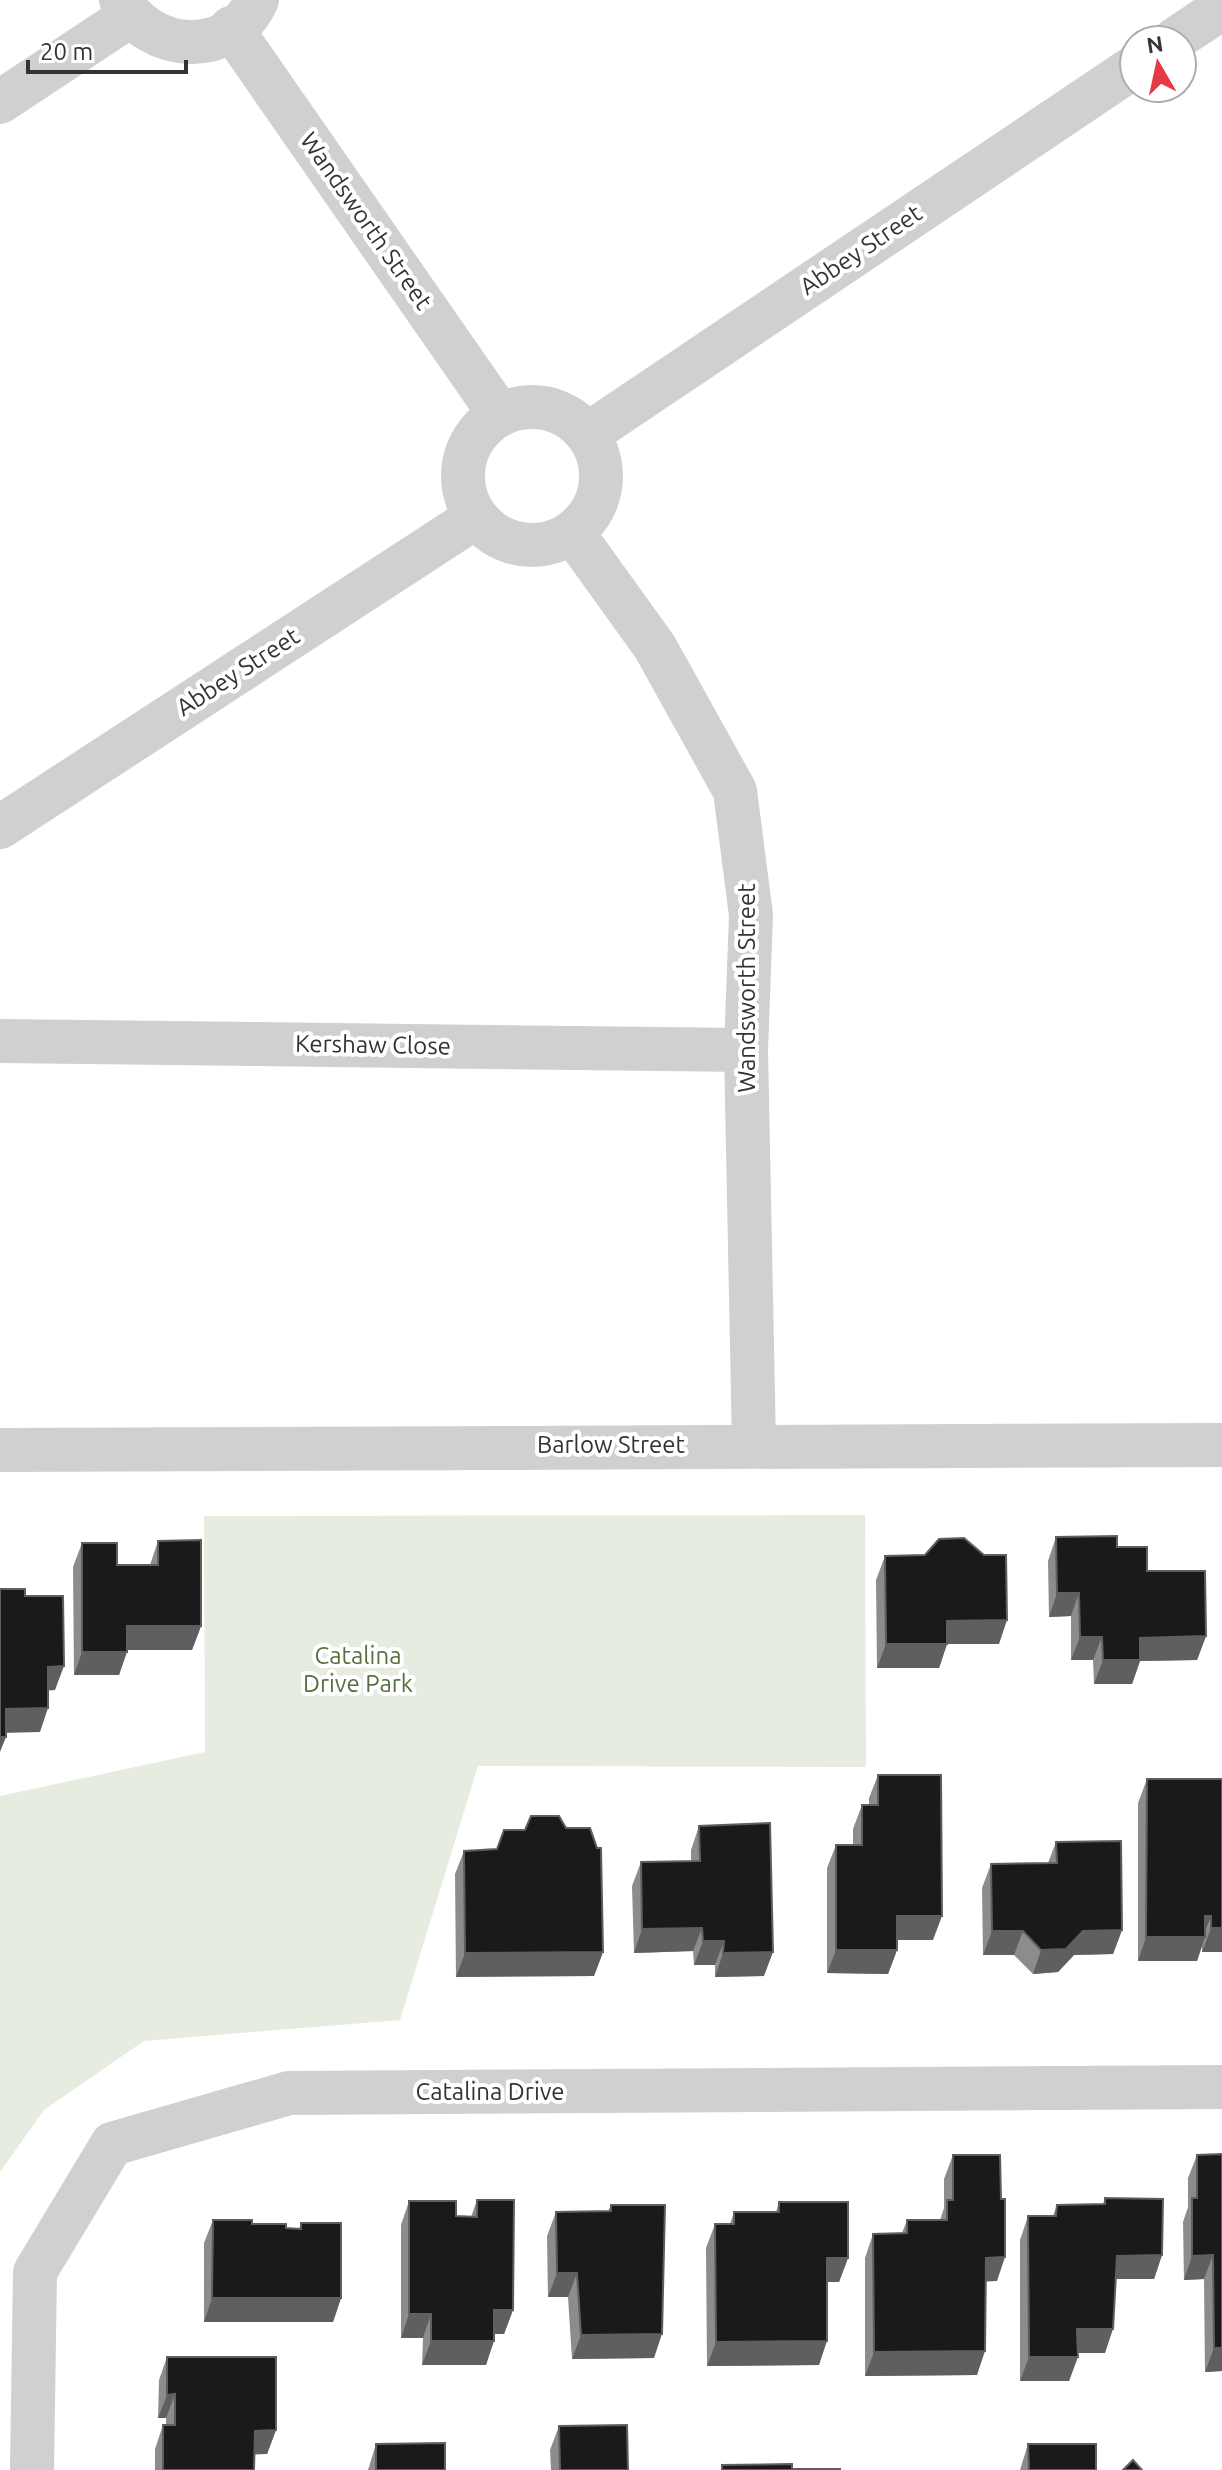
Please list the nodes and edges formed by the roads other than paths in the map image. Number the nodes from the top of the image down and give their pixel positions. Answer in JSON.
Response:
{"nodes":[{"id":1,"x":125,"y":8,"type":"edge"},
{"id":2,"x":1222,"y":8,"type":"edge"},
{"id":3,"x":244,"y":14,"type":"edge"},
{"id":4,"x":1198,"y":24,"type":"edge"},
{"id":5,"x":1118,"y":78,"type":"edge"},
{"id":6,"x":0,"y":102,"type":"edge"},
{"id":7,"x":500,"y":415,"type":"junction"},
{"id":8,"x":588,"y":434,"type":"junction"},
{"id":9,"x":476,"y":517,"type":"junction"},
{"id":10,"x":573,"y":533,"type":"junction"},
{"id":11,"x":0,"y":827,"type":"edge"},
{"id":12,"x":0,"y":1041,"type":"edge"},
{"id":13,"x":746,"y":1050,"type":"junction"},
{"id":14,"x":754,"y":1444,"type":"junction"},
{"id":15,"x":1222,"y":1445,"type":"edge"},
{"id":16,"x":0,"y":1450,"type":"edge"},
{"id":17,"x":1222,"y":2087,"type":"edge"},
{"id":18,"x":32,"y":2470,"type":"edge"}],
"edges":[{"from":1,"to":3,"type":"street"},
{"from":1,"to":6,"type":"street"},
{"from":2,"to":4,"type":"street"},
{"from":3,"to":7,"type":"street","name":"Wandsworth Street"},
{"from":5,"to":8,"type":"street","name":"Abbey Street"},
{"from":7,"to":8,"type":"street"},
{"from":7,"to":9,"type":"street"},
{"from":8,"to":10,"type":"street"},
{"from":9,"to":10,"type":"street"},
{"from":9,"to":11,"type":"street","name":"Abbey Street"},
{"from":10,"to":13,"type":"street","name":"Wandsworth Street"},
{"from":12,"to":13,"type":"street","name":"Kershaw Close"},
{"from":13,"to":14,"type":"street","name":"Wandsworth Street"},
{"from":14,"to":15,"type":"street","name":"Barlow Street"},
{"from":14,"to":16,"type":"street","name":"Barlow Street"},
{"from":17,"to":18,"type":"street","name":"Catalina Drive"}]}
